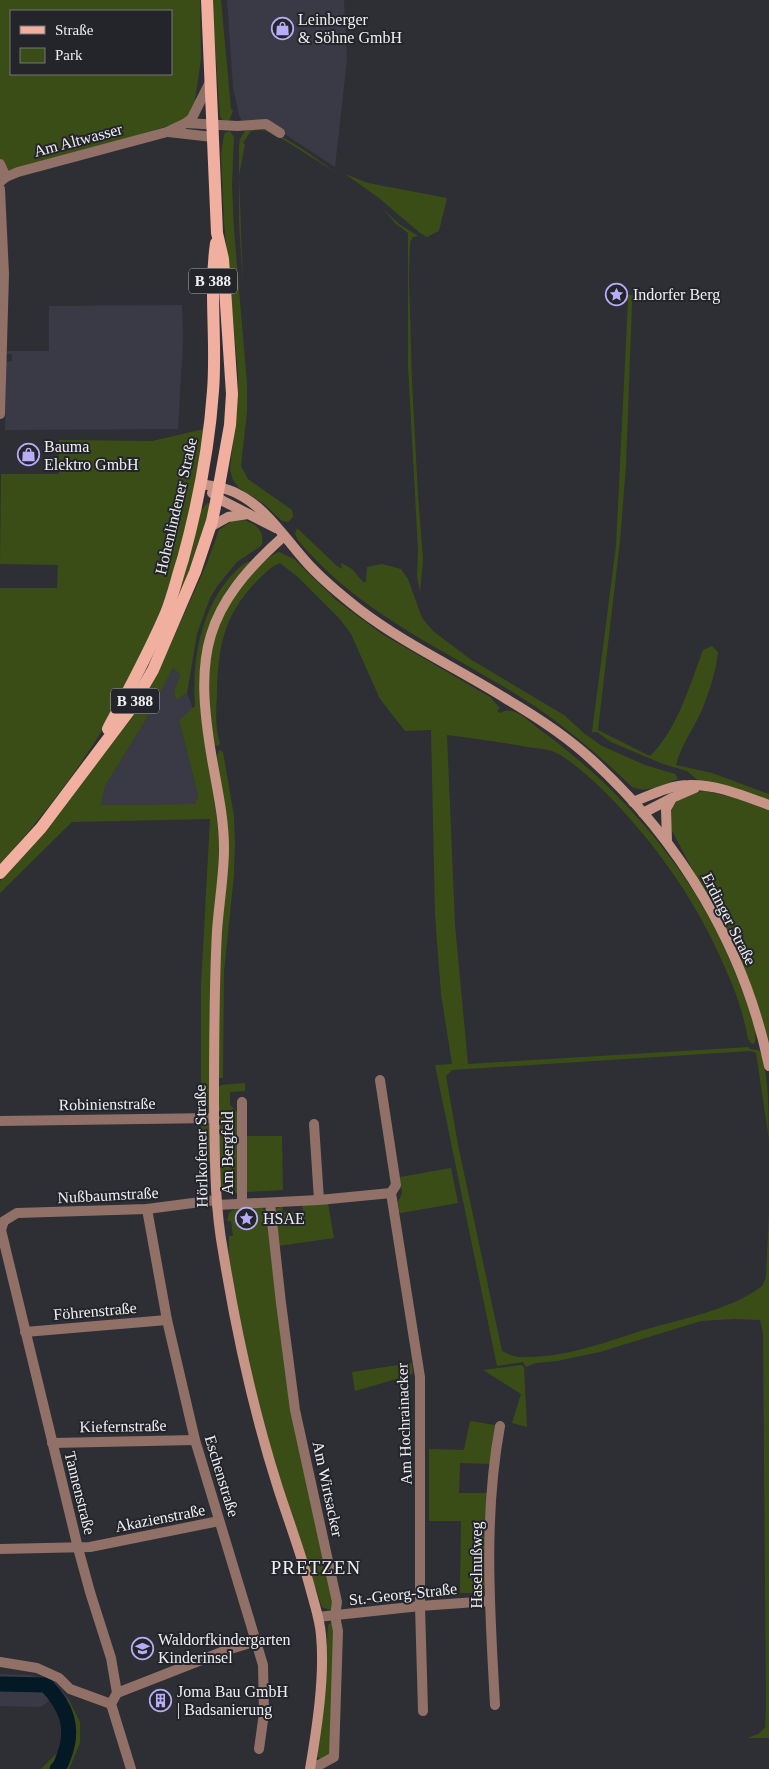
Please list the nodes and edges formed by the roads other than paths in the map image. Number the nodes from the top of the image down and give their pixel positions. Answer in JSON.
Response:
{"nodes":[{"id":1,"x":207,"y":0,"type":"edge"},
{"id":2,"x":210,"y":81,"type":"junction"},
{"id":3,"x":186,"y":123,"type":"junction"},
{"id":4,"x":213,"y":131,"type":"junction"},
{"id":5,"x":167,"y":132,"type":"junction"},
{"id":6,"x":280,"y":133,"type":"dead end"},
{"id":7,"x":0,"y":164,"type":"edge"},
{"id":8,"x":3,"y":180,"type":"edge"},
{"id":9,"x":0,"y":189,"type":"edge"},
{"id":10,"x":217,"y":233,"type":"junction"},
{"id":11,"x":0,"y":414,"type":"edge"},
{"id":12,"x":201,"y":484,"type":"junction"},
{"id":13,"x":218,"y":492,"type":"junction"},
{"id":14,"x":248,"y":514,"type":"junction"},
{"id":15,"x":210,"y":527,"type":"junction"},
{"id":16,"x":282,"y":533,"type":"junction"},
{"id":17,"x":87,"y":766,"type":"junction"},
{"id":18,"x":705,"y":786,"type":"junction"},
{"id":19,"x":672,"y":798,"type":"junction"},
{"id":20,"x":633,"y":802,"type":"junction"},
{"id":21,"x":769,"y":805,"type":"edge"},
{"id":22,"x":643,"y":813,"type":"junction"},
{"id":23,"x":667,"y":842,"type":"junction"},
{"id":24,"x":0,"y":873,"type":"edge"},
{"id":25,"x":769,"y":1066,"type":"edge"},
{"id":26,"x":380,"y":1080,"type":"dead end"},
{"id":27,"x":242,"y":1102,"type":"dead end"},
{"id":28,"x":214,"y":1118,"type":"junction"},
{"id":29,"x":0,"y":1121,"type":"edge"},
{"id":30,"x":314,"y":1124,"type":"dead end"},
{"id":31,"x":391,"y":1193,"type":"junction"},
{"id":32,"x":319,"y":1200,"type":"junction"},
{"id":33,"x":270,"y":1202,"type":"junction"},
{"id":34,"x":216,"y":1203,"type":"junction"},
{"id":35,"x":242,"y":1204,"type":"junction"},
{"id":36,"x":147,"y":1209,"type":"junction"},
{"id":37,"x":4,"y":1221,"type":"joint"},
{"id":38,"x":5,"y":1275,"type":"edge"},
{"id":39,"x":167,"y":1320,"type":"junction"},
{"id":40,"x":25,"y":1332,"type":"junction"},
{"id":41,"x":500,"y":1426,"type":"dead end"},
{"id":42,"x":195,"y":1440,"type":"junction"},
{"id":43,"x":52,"y":1443,"type":"junction"},
{"id":44,"x":219,"y":1521,"type":"junction"},
{"id":45,"x":78,"y":1548,"type":"junction"},
{"id":46,"x":0,"y":1549,"type":"edge"},
{"id":47,"x":490,"y":1601,"type":"junction"},
{"id":48,"x":420,"y":1606,"type":"junction"},
{"id":49,"x":335,"y":1616,"type":"junction"},
{"id":50,"x":318,"y":1617,"type":"junction"},
{"id":51,"x":257,"y":1641,"type":"junction"},
{"id":52,"x":0,"y":1662,"type":"edge"},
{"id":53,"x":117,"y":1693,"type":"junction"},
{"id":54,"x":111,"y":1704,"type":"junction"},
{"id":55,"x":495,"y":1705,"type":"dead end"},
{"id":56,"x":423,"y":1711,"type":"dead end"},
{"id":57,"x":259,"y":1749,"type":"dead end"},
{"id":58,"x":310,"y":1768,"type":"edge"},
{"id":59,"x":131,"y":1769,"type":"edge"}],
"edges":[{"from":1,"to":2,"type":"main road","name":"Hohenlindener Straße","number":"B 388"},
{"from":2,"to":3,"type":"street","name":"Am Altwasser"},
{"from":2,"to":4,"type":"main road","name":"Hohenlindener Straße","number":"B 388"},
{"from":3,"to":4,"type":"street","name":"Am Altwasser"},
{"from":3,"to":5,"type":"street","name":"Am Altwasser"},
{"from":4,"to":5,"type":"street","name":"Am Altwasser"},
{"from":4,"to":6,"type":"street"},
{"from":4,"to":10,"type":"main road","name":"Hohenlindener Straße","number":"B 388"},
{"from":5,"to":8,"type":"street","name":"Am Altwasser"},
{"from":7,"to":8,"type":"street"},
{"from":9,"to":11,"type":"street"},
{"from":10,"to":12,"type":"main road","name":"Hohenlindener Straße","number":"B 388"},
{"from":10,"to":13,"type":"main road","name":"Hohenlindener Straße","number":"B 388"},
{"from":12,"to":13,"type":"street"},
{"from":12,"to":17,"type":"main road","name":"Hohenlindener Straße","number":"B 388"},
{"from":13,"to":14,"type":"street"},
{"from":13,"to":15,"type":"main road","number":"B 388"},
{"from":13,"to":16,"type":"street","name":"Erdinger Straße"},
{"from":14,"to":15,"type":"street"},
{"from":14,"to":16,"type":"street"},
{"from":15,"to":17,"type":"main road","number":"B 388"},
{"from":16,"to":20,"type":"street","name":"Erdinger Straße"},
{"from":16,"to":28,"type":"street","name":"Hörlkofener Straße"},
{"from":17,"to":24,"type":"main road","number":"B 388"},
{"from":18,"to":19,"type":"street"},
{"from":18,"to":20,"type":"street"},
{"from":18,"to":21,"type":"street"},
{"from":19,"to":22,"type":"street"},
{"from":19,"to":23,"type":"street"},
{"from":20,"to":22,"type":"street","name":"Erdinger Straße"},
{"from":22,"to":23,"type":"street","name":"Erdinger Straße"},
{"from":23,"to":25,"type":"street","name":"Erdinger Straße"},
{"from":26,"to":31,"type":"street","name":"Am Hochrainacker"},
{"from":27,"to":35,"type":"street","name":"Am Bergfeld"},
{"from":28,"to":29,"type":"street","name":"Robinienstraße"},
{"from":28,"to":34,"type":"street","name":"Hörlkofener Straße"},
{"from":30,"to":32,"type":"street"},
{"from":31,"to":32,"type":"street","name":"Am Bergfeld"},
{"from":31,"to":48,"type":"street","name":"Am Hochrainacker"},
{"from":32,"to":33,"type":"street","name":"Am Bergfeld"},
{"from":33,"to":35,"type":"street","name":"Am Bergfeld"},
{"from":33,"to":49,"type":"street","name":"Am Wirtsacker"},
{"from":34,"to":35,"type":"street","name":"Am Bergfeld"},
{"from":34,"to":36,"type":"street","name":"Nußbaumstraße"},
{"from":34,"to":50,"type":"street","name":"Hörlkofener Straße"},
{"from":36,"to":37,"type":"street","name":"Nußbaumstraße"},
{"from":36,"to":39,"type":"street","name":"Eschenstraße"},
{"from":37,"to":38,"type":"street","name":"Tannenstraße"},
{"from":38,"to":40,"type":"street","name":"Tannenstraße"},
{"from":39,"to":40,"type":"street","name":"Föhrenstraße"},
{"from":39,"to":42,"type":"street","name":"Eschenstraße"},
{"from":40,"to":43,"type":"street","name":"Tannenstraße"},
{"from":41,"to":47,"type":"street","name":"Haselnußweg"},
{"from":42,"to":43,"type":"street","name":"Kiefernstraße"},
{"from":42,"to":44,"type":"street","name":"Eschenstraße"},
{"from":43,"to":45,"type":"street","name":"Tannenstraße"},
{"from":44,"to":45,"type":"street","name":"Akazienstraße"},
{"from":44,"to":51,"type":"street","name":"Eschenstraße"},
{"from":45,"to":46,"type":"street","name":"Akazienstraße"},
{"from":45,"to":53,"type":"street","name":"Tannenstraße"},
{"from":47,"to":48,"type":"street","name":"St.-Georg-Straße"},
{"from":47,"to":55,"type":"street","name":"Haselnußweg"},
{"from":48,"to":49,"type":"street","name":"St.-Georg-Straße"},
{"from":48,"to":56,"type":"street","name":"Am Hochrainacker"},
{"from":49,"to":50,"type":"street","name":"St.-Georg-Straße"},
{"from":49,"to":58,"type":"street","name":"Am Wirtsacker"},
{"from":50,"to":58,"type":"street","name":"Hörlkofener Straße"},
{"from":51,"to":53,"type":"street"},
{"from":51,"to":57,"type":"street","name":"Eschenstraße"},
{"from":52,"to":54,"type":"street"},
{"from":53,"to":54,"type":"street"},
{"from":54,"to":59,"type":"street"}]}
